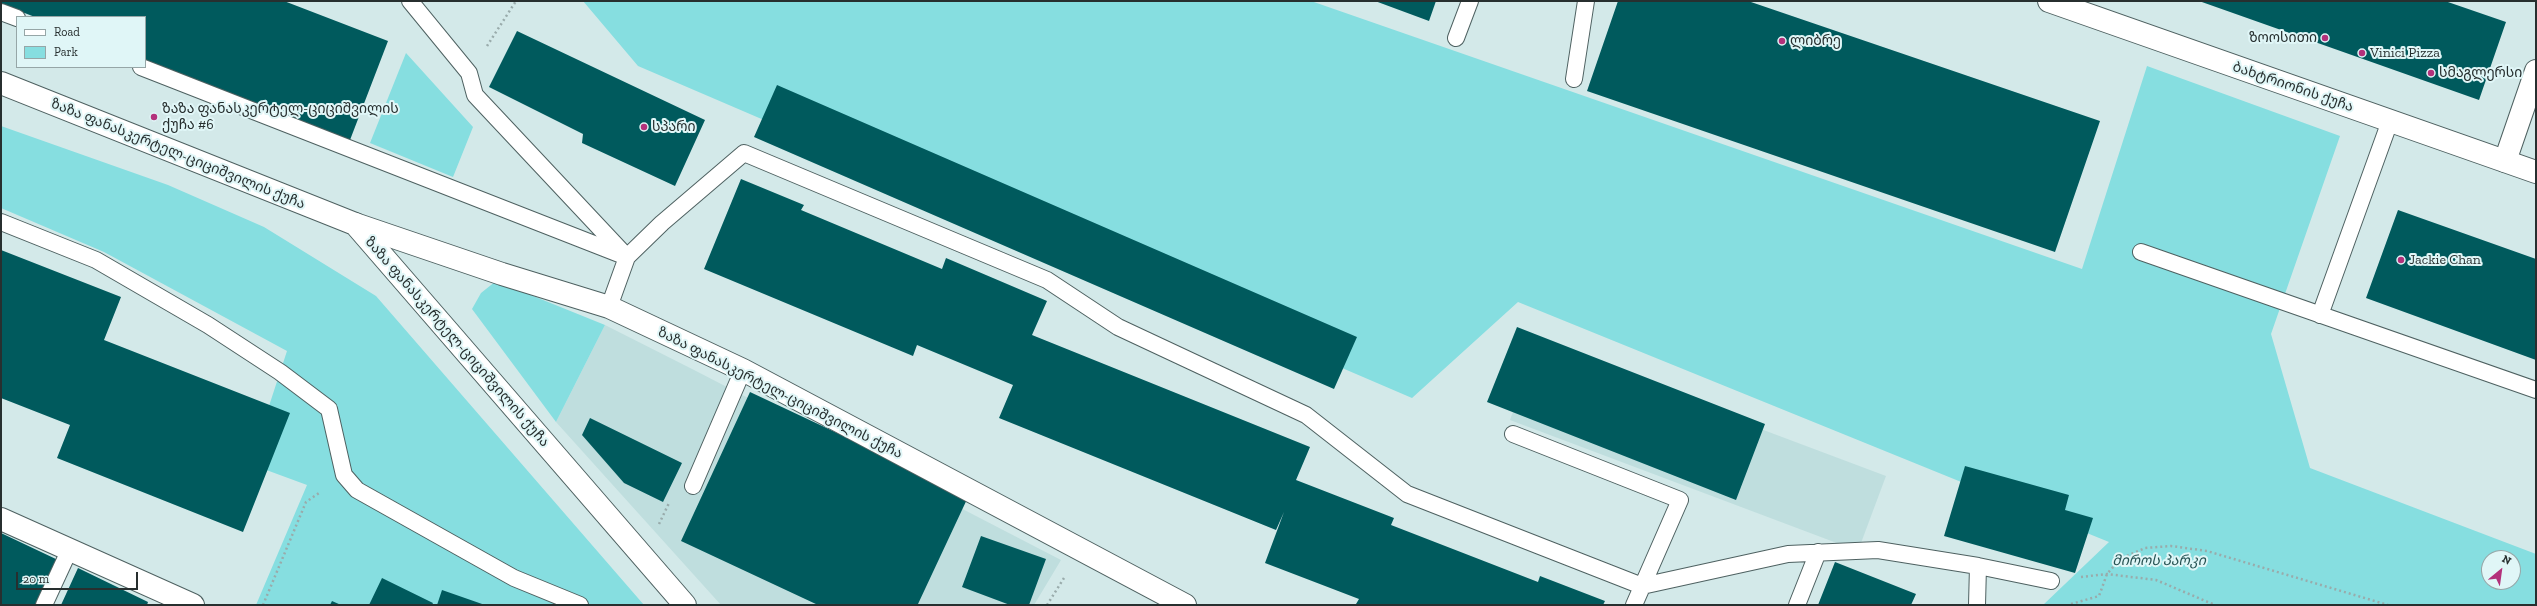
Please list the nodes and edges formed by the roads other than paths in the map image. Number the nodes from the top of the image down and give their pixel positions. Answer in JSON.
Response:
{"nodes":[{"id":1,"x":410,"y":1,"type":"edge"},
{"id":2,"x":1470,"y":1,"type":"edge"},
{"id":3,"x":1586,"y":1,"type":"edge"},
{"id":4,"x":2049,"y":1,"type":"edge"},
{"id":5,"x":1,"y":12,"type":"edge"},
{"id":6,"x":16,"y":18,"type":"edge"},
{"id":7,"x":1456,"y":38,"type":"dead end"},
{"id":8,"x":144,"y":68,"type":"edge"},
{"id":9,"x":2536,"y":71,"type":"edge"},
{"id":10,"x":1574,"y":79,"type":"dead end"},
{"id":11,"x":1,"y":83,"type":"edge"},
{"id":12,"x":2390,"y":121,"type":"junction"},
{"id":13,"x":2505,"y":161,"type":"junction"},
{"id":14,"x":2536,"y":172,"type":"edge"},
{"id":15,"x":1,"y":222,"type":"edge"},
{"id":16,"x":356,"y":224,"type":"junction"},
{"id":17,"x":2141,"y":252,"type":"dead end"},
{"id":18,"x":627,"y":257,"type":"junction"},
{"id":19,"x":609,"y":307,"type":"junction"},
{"id":20,"x":2320,"y":315,"type":"junction"},
{"id":21,"x":743,"y":370,"type":"junction"},
{"id":22,"x":2536,"y":390,"type":"edge"},
{"id":23,"x":1513,"y":434,"type":"dead end"},
{"id":24,"x":693,"y":486,"type":"road end"},
{"id":25,"x":1,"y":519,"type":"edge"},
{"id":26,"x":69,"y":551,"type":"junction"},
{"id":27,"x":1818,"y":552,"type":"junction"},
{"id":28,"x":1978,"y":566,"type":"junction"},
{"id":29,"x":2051,"y":581,"type":"dead end"},
{"id":30,"x":1642,"y":586,"type":"junction"},
{"id":31,"x":186,"y":603,"type":"edge"},
{"id":32,"x":44,"y":605,"type":"edge"},
{"id":33,"x":580,"y":605,"type":"edge"},
{"id":34,"x":685,"y":605,"type":"edge"},
{"id":35,"x":1185,"y":605,"type":"edge"},
{"id":36,"x":1634,"y":605,"type":"edge"},
{"id":37,"x":1797,"y":605,"type":"edge"},
{"id":38,"x":1977,"y":605,"type":"edge"}],
"edges":[{"from":1,"to":18,"type":"lane"},
{"from":2,"to":7,"type":"lane"},
{"from":3,"to":10,"type":"lane"},
{"from":4,"to":12,"type":"street","name":"ბახტრიონის ქუჩა"},
{"from":5,"to":6,"type":"lane"},
{"from":8,"to":18,"type":"lane"},
{"from":9,"to":13,"type":"street"},
{"from":11,"to":16,"type":"street","name":"ზაზა ფანასკერტელ-ციციშვილის ქუჩა"},
{"from":12,"to":13,"type":"street","name":"ბახტრიონის ქუჩა"},
{"from":12,"to":20,"type":"lane"},
{"from":13,"to":14,"type":"street","name":"ბახტრიონის ქუჩა"},
{"from":15,"to":33,"type":"lane"},
{"from":16,"to":19,"type":"street","name":"ზაზა ფანასკერტელ-ციციშვილის ქუჩა"},
{"from":16,"to":34,"type":"street","name":"ზაზა ფანასკერტელ-ციციშვილის ქუჩა"},
{"from":17,"to":20,"type":"lane"},
{"from":18,"to":19,"type":"lane"},
{"from":18,"to":30,"type":"lane"},
{"from":19,"to":21,"type":"street","name":"ზაზა ფანასკერტელ-ციციშვილის ქუჩა"},
{"from":20,"to":22,"type":"lane"},
{"from":21,"to":24,"type":"lane"},
{"from":21,"to":35,"type":"street","name":"ზაზა ფანასკერტელ-ციციშვილის ქუჩა"},
{"from":23,"to":30,"type":"lane"},
{"from":25,"to":26,"type":"street"},
{"from":26,"to":31,"type":"street"},
{"from":26,"to":32,"type":"lane"},
{"from":27,"to":28,"type":"lane"},
{"from":27,"to":30,"type":"lane"},
{"from":27,"to":37,"type":"lane"},
{"from":28,"to":29,"type":"lane"},
{"from":28,"to":38,"type":"lane"},
{"from":30,"to":36,"type":"lane"}]}
